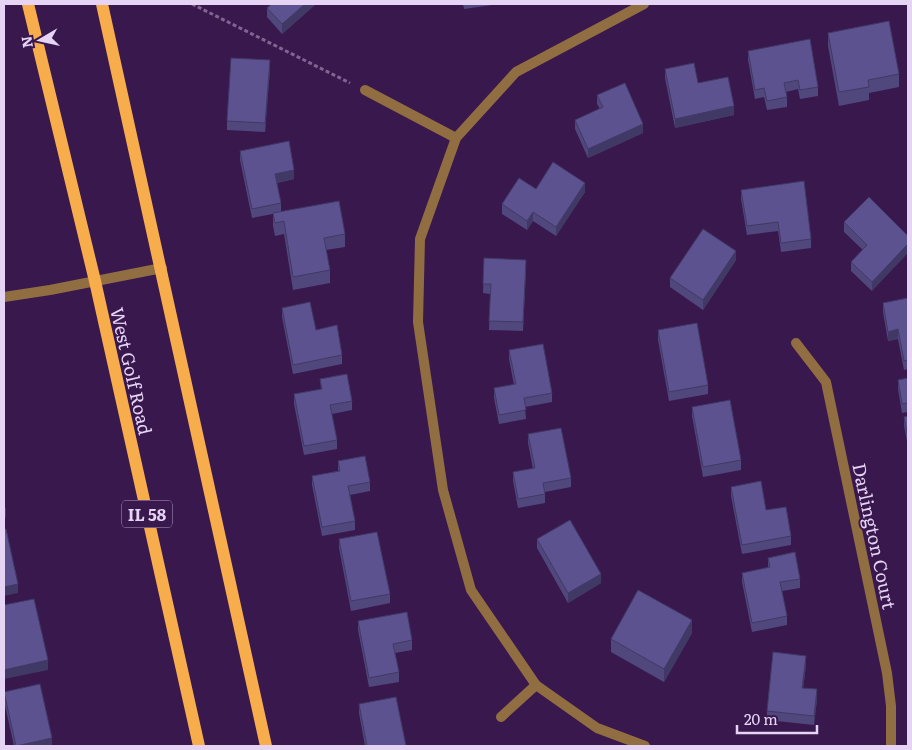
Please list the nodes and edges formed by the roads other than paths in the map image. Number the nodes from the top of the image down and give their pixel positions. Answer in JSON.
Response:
{"nodes":[{"id":1,"x":28,"y":4,"type":"edge"},
{"id":2,"x":102,"y":4,"type":"edge"},
{"id":3,"x":644,"y":4,"type":"edge"},
{"id":4,"x":365,"y":90,"type":"road end"},
{"id":5,"x":456,"y":138,"type":"junction"},
{"id":6,"x":162,"y":268,"type":"junction"},
{"id":7,"x":94,"y":281,"type":"junction"},
{"id":8,"x":4,"y":297,"type":"edge"},
{"id":9,"x":796,"y":343,"type":"dead end"},
{"id":10,"x":536,"y":685,"type":"junction"},
{"id":11,"x":501,"y":717,"type":"dead end"},
{"id":12,"x":199,"y":746,"type":"edge"},
{"id":13,"x":266,"y":746,"type":"edge"},
{"id":14,"x":645,"y":746,"type":"edge"},
{"id":15,"x":891,"y":746,"type":"edge"}],
"edges":[{"from":1,"to":7,"type":"main road","name":"West Golf Road","number":"IL 58"},
{"from":2,"to":6,"type":"main road"},
{"from":3,"to":5,"type":"street"},
{"from":4,"to":5,"type":"street"},
{"from":5,"to":10,"type":"street"},
{"from":6,"to":7,"type":"street"},
{"from":6,"to":13,"type":"main road"},
{"from":7,"to":8,"type":"street"},
{"from":7,"to":12,"type":"main road","name":"West Golf Road","number":"IL 58"},
{"from":9,"to":15,"type":"street","name":"Darlington Court"},
{"from":10,"to":11,"type":"street"},
{"from":10,"to":14,"type":"street"}]}
